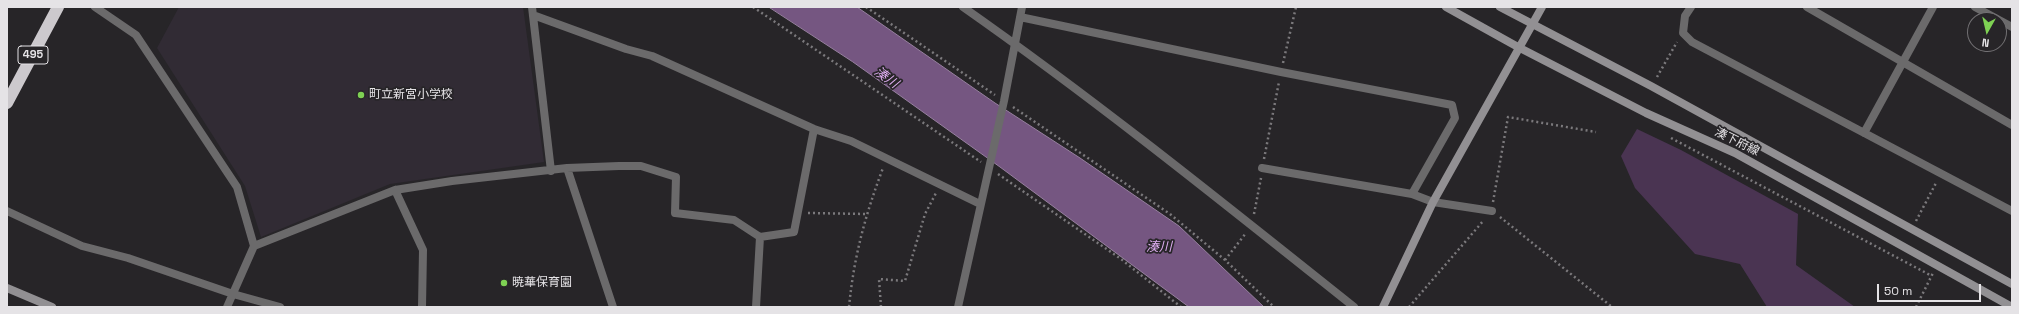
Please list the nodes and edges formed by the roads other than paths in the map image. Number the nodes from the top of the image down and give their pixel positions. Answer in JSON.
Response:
{"nodes":[{"id":1,"x":58,"y":7,"type":"edge"},
{"id":2,"x":95,"y":7,"type":"edge"},
{"id":3,"x":963,"y":7,"type":"edge"},
{"id":4,"x":1022,"y":7,"type":"edge"},
{"id":5,"x":1446,"y":7,"type":"edge"},
{"id":6,"x":1500,"y":7,"type":"edge"},
{"id":7,"x":1542,"y":7,"type":"edge"},
{"id":8,"x":1692,"y":7,"type":"edge"},
{"id":9,"x":1807,"y":7,"type":"edge"},
{"id":10,"x":1933,"y":7,"type":"edge"},
{"id":11,"x":1975,"y":7,"type":"edge"},
{"id":12,"x":532,"y":11,"type":"edge"},
{"id":13,"x":1984,"y":12,"type":"edge"},
{"id":14,"x":1020,"y":17,"type":"junction"},
{"id":15,"x":1532,"y":24,"type":"junction"},
{"id":16,"x":1015,"y":43,"type":"junction"},
{"id":17,"x":1518,"y":48,"type":"junction"},
{"id":18,"x":1903,"y":62,"type":"junction"},
{"id":19,"x":7,"y":103,"type":"edge"},
{"id":20,"x":2012,"y":125,"type":"edge"},
{"id":21,"x":814,"y":129,"type":"junction"},
{"id":22,"x":1864,"y":133,"type":"junction"},
{"id":23,"x":567,"y":168,"type":"junction"},
{"id":24,"x":1262,"y":168,"type":"road end"},
{"id":25,"x":551,"y":171,"type":"junction"},
{"id":26,"x":395,"y":190,"type":"junction"},
{"id":27,"x":1412,"y":194,"type":"junction"},
{"id":28,"x":1433,"y":202,"type":"junction"},
{"id":29,"x":980,"y":204,"type":"junction"},
{"id":30,"x":7,"y":211,"type":"edge"},
{"id":31,"x":1492,"y":211,"type":"road end"},
{"id":32,"x":2012,"y":212,"type":"edge"},
{"id":33,"x":760,"y":237,"type":"junction"},
{"id":34,"x":254,"y":246,"type":"junction"},
{"id":35,"x":2012,"y":284,"type":"edge"},
{"id":36,"x":7,"y":288,"type":"edge"},
{"id":37,"x":233,"y":294,"type":"junction"},
{"id":38,"x":52,"y":307,"type":"edge"},
{"id":39,"x":227,"y":307,"type":"edge"},
{"id":40,"x":280,"y":307,"type":"edge"},
{"id":41,"x":422,"y":307,"type":"edge"},
{"id":42,"x":613,"y":307,"type":"edge"},
{"id":43,"x":756,"y":307,"type":"edge"},
{"id":44,"x":958,"y":307,"type":"edge"},
{"id":45,"x":1354,"y":307,"type":"edge"},
{"id":46,"x":1383,"y":307,"type":"edge"},
{"id":47,"x":2012,"y":307,"type":"edge"}],
"edges":[{"from":1,"to":19,"type":"highway","number":"495"},
{"from":2,"to":34,"type":"street"},
{"from":3,"to":16,"type":"street"},
{"from":4,"to":14,"type":"street"},
{"from":5,"to":17,"type":"main road","name":"湊下府線"},
{"from":6,"to":15,"type":"main road","name":"湊下府線"},
{"from":7,"to":15,"type":"main road"},
{"from":8,"to":22,"type":"street"},
{"from":9,"to":18,"type":"street"},
{"from":10,"to":18,"type":"street"},
{"from":11,"to":13,"type":"street"},
{"from":12,"to":21,"type":"street"},
{"from":12,"to":25,"type":"street"},
{"from":14,"to":16,"type":"street"},
{"from":14,"to":27,"type":"street"},
{"from":15,"to":17,"type":"main road"},
{"from":15,"to":35,"type":"main road","name":"湊下府線"},
{"from":16,"to":29,"type":"street"},
{"from":16,"to":45,"type":"street"},
{"from":17,"to":28,"type":"main road"},
{"from":17,"to":47,"type":"main road","name":"湊下府線"},
{"from":18,"to":20,"type":"street"},
{"from":18,"to":22,"type":"street"},
{"from":21,"to":29,"type":"street"},
{"from":21,"to":33,"type":"street"},
{"from":22,"to":32,"type":"street"},
{"from":23,"to":25,"type":"street"},
{"from":23,"to":33,"type":"street"},
{"from":23,"to":42,"type":"street"},
{"from":24,"to":27,"type":"street"},
{"from":25,"to":26,"type":"street"},
{"from":26,"to":34,"type":"street"},
{"from":26,"to":41,"type":"street"},
{"from":27,"to":28,"type":"street"},
{"from":28,"to":31,"type":"street"},
{"from":28,"to":46,"type":"main road"},
{"from":29,"to":44,"type":"street"},
{"from":30,"to":37,"type":"street"},
{"from":33,"to":43,"type":"street"},
{"from":34,"to":37,"type":"street"},
{"from":36,"to":38,"type":"main road"},
{"from":37,"to":39,"type":"street"},
{"from":37,"to":40,"type":"street"}]}
